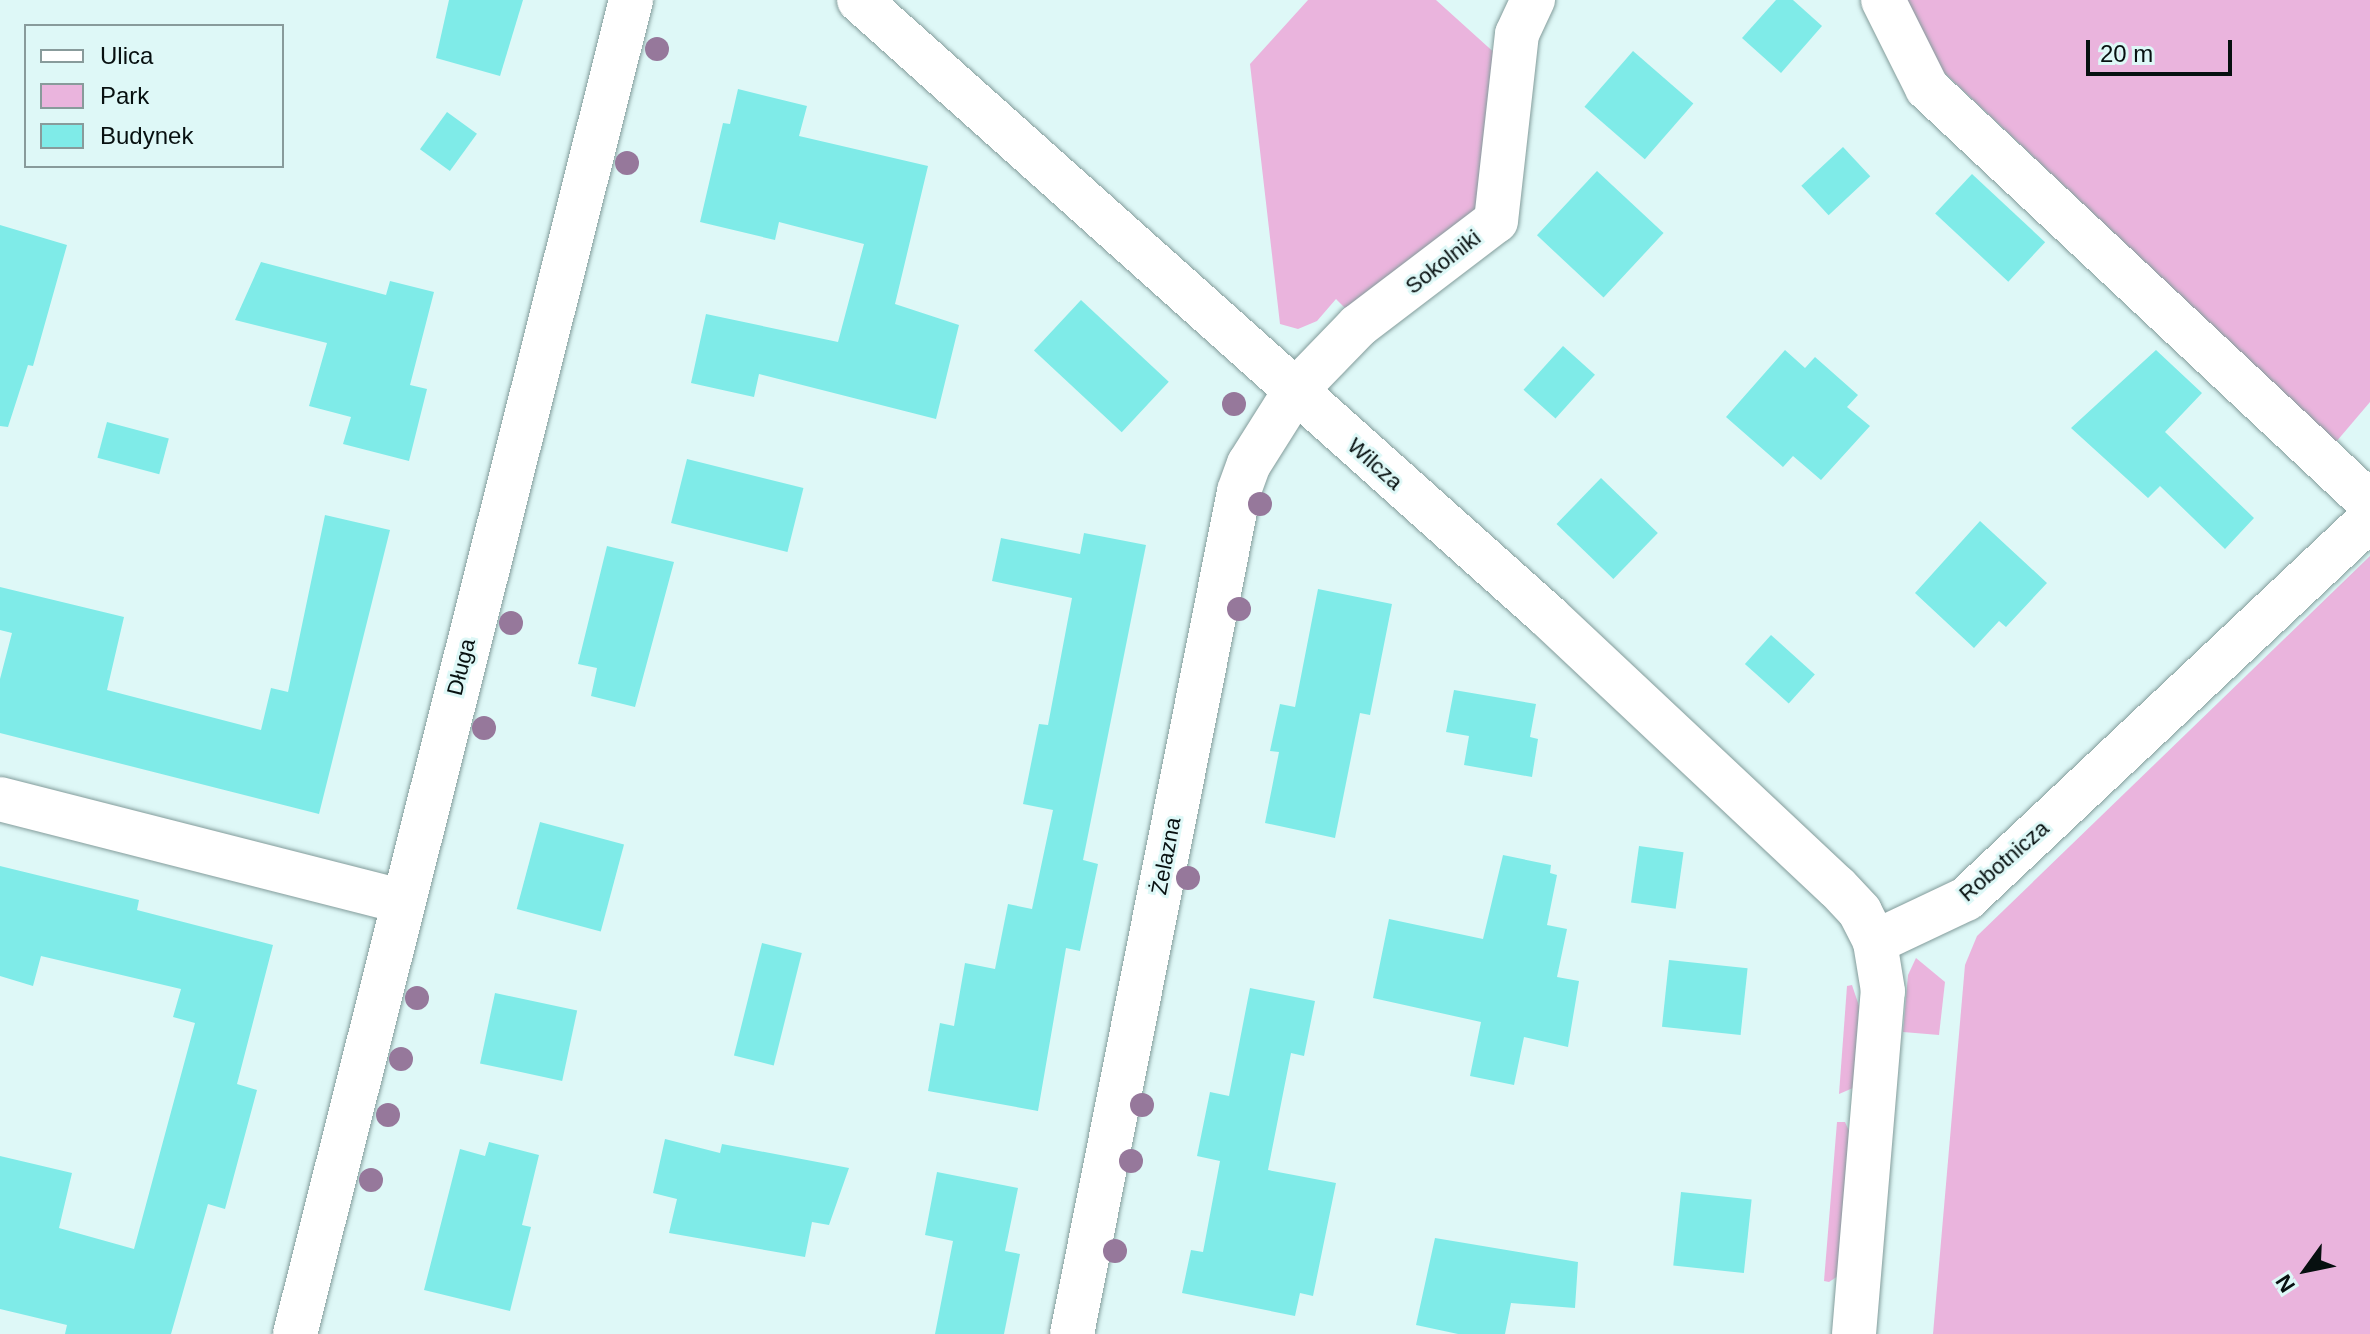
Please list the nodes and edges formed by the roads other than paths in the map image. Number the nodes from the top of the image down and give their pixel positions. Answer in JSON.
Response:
{"nodes":[{"id":1,"x":631,"y":0,"type":"edge"},
{"id":2,"x":859,"y":0,"type":"edge"},
{"id":3,"x":1533,"y":0,"type":"edge"},
{"id":4,"x":1883,"y":0,"type":"edge"},
{"id":5,"x":1295,"y":391,"type":"junction"},
{"id":6,"x":2370,"y":503,"type":"edge"},
{"id":7,"x":2370,"y":519,"type":"edge"},
{"id":8,"x":0,"y":799,"type":"edge"},
{"id":9,"x":403,"y":902,"type":"junction"},
{"id":10,"x":1875,"y":942,"type":"junction"},
{"id":11,"x":295,"y":1334,"type":"edge"},
{"id":12,"x":1072,"y":1334,"type":"edge"},
{"id":13,"x":1854,"y":1334,"type":"edge"}],
"edges":[{"from":1,"to":9,"type":"street","name":"Długa"},
{"from":2,"to":5,"type":"street","name":"Wilcza"},
{"from":3,"to":5,"type":"street","name":"Sokolniki"},
{"from":4,"to":6,"type":"street"},
{"from":5,"to":10,"type":"street","name":"Wilcza"},
{"from":5,"to":12,"type":"street","name":"Żelazna"},
{"from":7,"to":10,"type":"street","name":"Robotnicza"},
{"from":8,"to":9,"type":"street"},
{"from":9,"to":11,"type":"street","name":"Długa"},
{"from":10,"to":13,"type":"street"}]}
